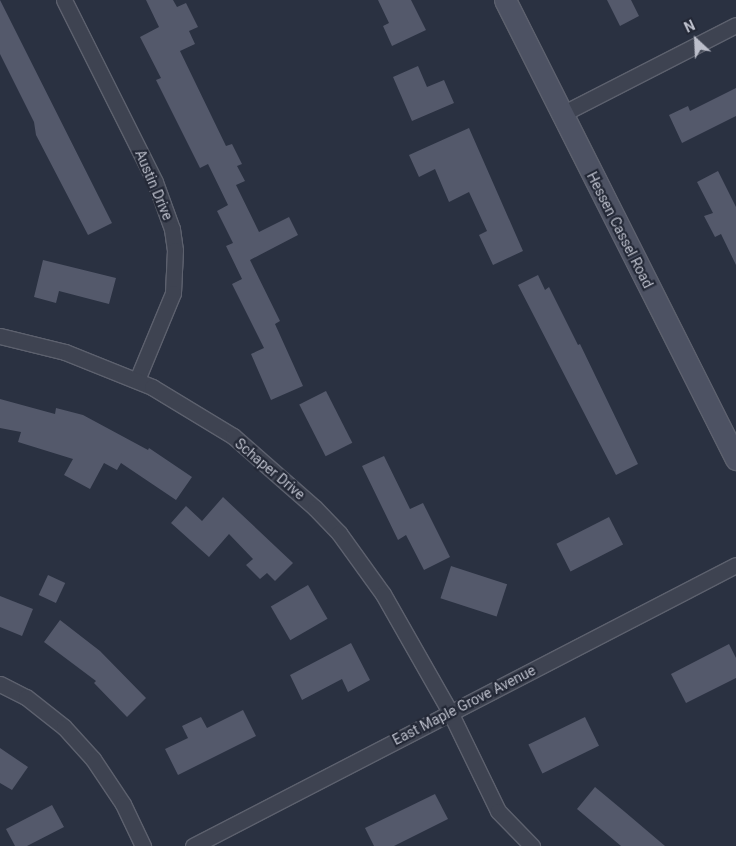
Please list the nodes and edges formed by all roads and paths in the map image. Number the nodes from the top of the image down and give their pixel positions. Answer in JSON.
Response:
{"nodes":[{"id":1,"x":64,"y":0,"type":"edge"},
{"id":2,"x":505,"y":0,"type":"edge"},
{"id":3,"x":736,"y":26,"type":"edge"},
{"id":4,"x":562,"y":114,"type":"junction"},
{"id":5,"x":0,"y":336,"type":"edge"},
{"id":6,"x":138,"y":380,"type":"junction"},
{"id":7,"x":736,"y":459,"type":"edge"},
{"id":8,"x":736,"y":564,"type":"edge"},
{"id":9,"x":0,"y":684,"type":"edge"},
{"id":10,"x":450,"y":712,"type":"junction"},
{"id":11,"x":144,"y":846,"type":"edge"},
{"id":12,"x":193,"y":846,"type":"edge"},
{"id":13,"x":532,"y":846,"type":"edge"}],
"edges":[{"from":1,"to":6,"type":"street","name":"Austin Drive"},
{"from":2,"to":4,"type":"main road","name":"Hessen Cassel Road"},
{"from":3,"to":4,"type":"street"},
{"from":4,"to":7,"type":"main road","name":"Hessen Cassel Road"},
{"from":5,"to":6,"type":"street","name":"Schaper Drive"},
{"from":6,"to":10,"type":"street","name":"Schaper Drive"},
{"from":8,"to":10,"type":"street","name":"East Maple Grove Avenue"},
{"from":9,"to":11,"type":"street"},
{"from":10,"to":12,"type":"street","name":"East Maple Grove Avenue"},
{"from":10,"to":13,"type":"street","name":"Schaper Drive"}]}
